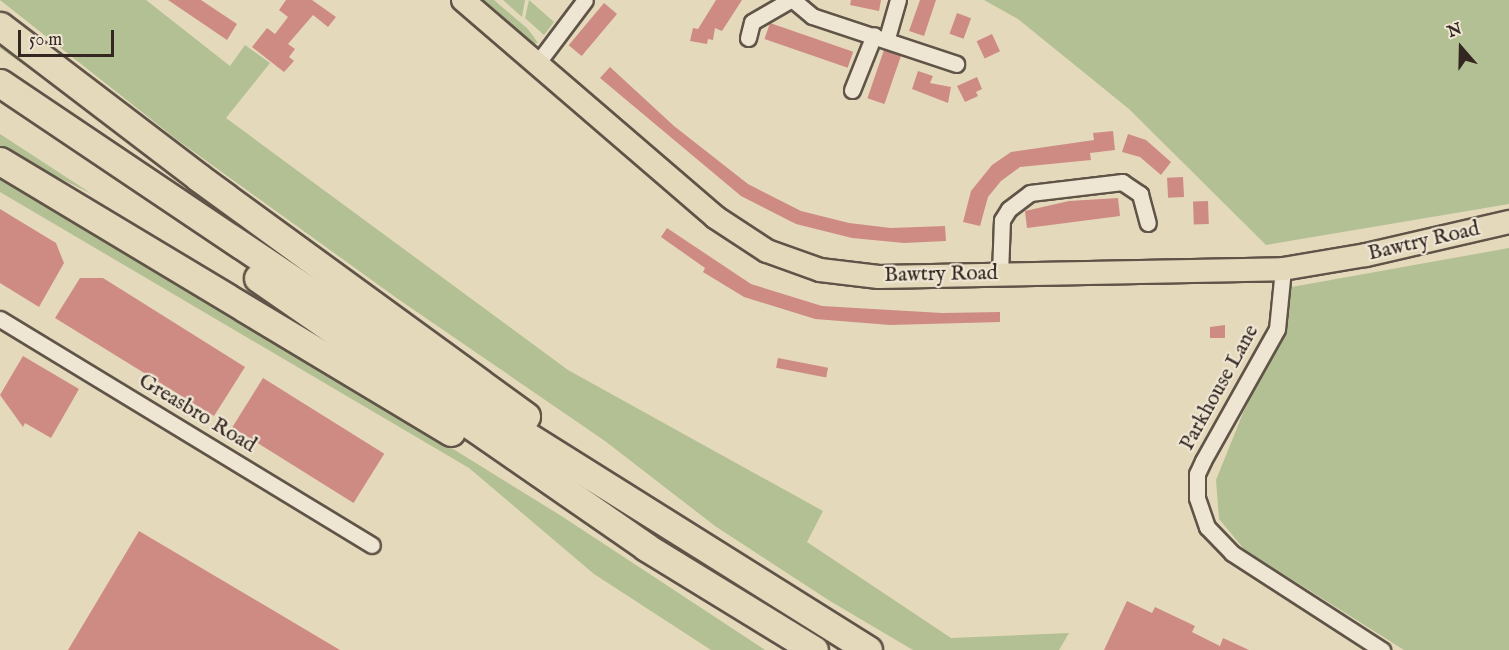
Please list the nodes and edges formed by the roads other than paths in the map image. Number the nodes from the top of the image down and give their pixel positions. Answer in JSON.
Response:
{"nodes":[{"id":1,"x":463,"y":0,"type":"edge"},
{"id":2,"x":585,"y":0,"type":"edge"},
{"id":3,"x":791,"y":0,"type":"edge"},
{"id":4,"x":898,"y":0,"type":"edge"},
{"id":5,"x":0,"y":26,"type":"edge"},
{"id":6,"x":881,"y":36,"type":"junction"},
{"id":7,"x":748,"y":38,"type":"dead end"},
{"id":8,"x":956,"y":64,"type":"dead end"},
{"id":9,"x":536,"y":65,"type":"junction"},
{"id":10,"x":0,"y":83,"type":"edge"},
{"id":11,"x":852,"y":90,"type":"dead end"},
{"id":12,"x":0,"y":105,"type":"edge"},
{"id":13,"x":0,"y":161,"type":"edge"},
{"id":14,"x":1509,"y":222,"type":"edge"},
{"id":15,"x":1148,"y":223,"type":"dead end"},
{"id":16,"x":1284,"y":269,"type":"junction"},
{"id":17,"x":1000,"y":274,"type":"junction"},
{"id":18,"x":0,"y":319,"type":"edge"},
{"id":19,"x":624,"y":531,"type":"junction"},
{"id":20,"x":687,"y":539,"type":"junction"},
{"id":21,"x":372,"y":545,"type":"dead end"},
{"id":22,"x":814,"y":650,"type":"edge"},
{"id":23,"x":868,"y":650,"type":"edge"},
{"id":24,"x":1382,"y":650,"type":"edge"}],
"edges":[{"from":1,"to":9,"type":"main road","name":"Bawtry Road"},
{"from":2,"to":9,"type":"street"},
{"from":3,"to":6,"type":"street"},
{"from":3,"to":7,"type":"street"},
{"from":4,"to":6,"type":"street"},
{"from":5,"to":20,"type":"highway"},
{"from":6,"to":8,"type":"street"},
{"from":6,"to":11,"type":"street"},
{"from":9,"to":17,"type":"main road","name":"Bawtry Road"},
{"from":10,"to":20,"type":"highway"},
{"from":12,"to":19,"type":"highway"},
{"from":13,"to":19,"type":"highway"},
{"from":14,"to":16,"type":"main road","name":"Bawtry Road"},
{"from":15,"to":17,"type":"street"},
{"from":16,"to":17,"type":"main road","name":"Bawtry Road"},
{"from":16,"to":24,"type":"street","name":"Parkhouse Lane"},
{"from":18,"to":21,"type":"street","name":"Greasbro Road"},
{"from":19,"to":22,"type":"highway"},
{"from":20,"to":23,"type":"highway"}]}
